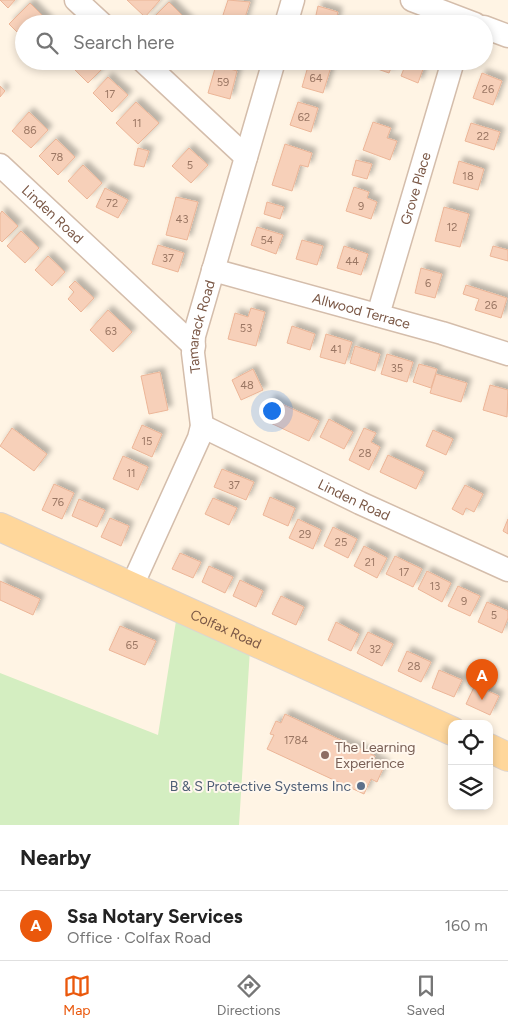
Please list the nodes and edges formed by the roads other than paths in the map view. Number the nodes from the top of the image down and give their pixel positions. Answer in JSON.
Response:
{"nodes":[{"id":1,"x":76,"y":0,"type":"edge"},
{"id":2,"x":293,"y":0,"type":"edge"},
{"id":3,"x":412,"y":0,"type":"edge"},
{"id":4,"x":92,"y":15,"type":"edge"},
{"id":5,"x":289,"y":15,"type":"edge"},
{"id":6,"x":450,"y":15,"type":"edge"},
{"id":7,"x":493,"y":31,"type":"edge"},
{"id":8,"x":508,"y":36,"type":"edge"},
{"id":9,"x":153,"y":70,"type":"edge"},
{"id":10,"x":271,"y":70,"type":"edge"},
{"id":11,"x":450,"y":70,"type":"edge"},
{"id":12,"x":246,"y":157,"type":"junction"},
{"id":13,"x":0,"y":165,"type":"edge"},
{"id":14,"x":213,"y":270,"type":"junction"},
{"id":15,"x":378,"y":315,"type":"junction"},
{"id":16,"x":194,"y":346,"type":"junction"},
{"id":17,"x":508,"y":354,"type":"edge"},
{"id":18,"x":202,"y":426,"type":"junction"},
{"id":19,"x":0,"y":527,"type":"edge"},
{"id":20,"x":508,"y":570,"type":"edge"},
{"id":21,"x":131,"y":588,"type":"junction"},
{"id":22,"x":448,"y":729,"type":"edge"},
{"id":23,"x":493,"y":750,"type":"edge"},
{"id":24,"x":508,"y":757,"type":"edge"}],
"edges":[{"from":1,"to":4,"type":"street"},
{"from":2,"to":5,"type":"street"},
{"from":3,"to":6,"type":"street"},
{"from":7,"to":8,"type":"street"},
{"from":9,"to":12,"type":"street"},
{"from":10,"to":12,"type":"street","name":"Tamarack Road"},
{"from":11,"to":15,"type":"street","name":"Grove Place"},
{"from":12,"to":14,"type":"street","name":"Tamarack Road"},
{"from":13,"to":16,"type":"street","name":"Linden Road"},
{"from":14,"to":15,"type":"street","name":"Allwood Terrace"},
{"from":14,"to":16,"type":"street","name":"Tamarack Road"},
{"from":15,"to":17,"type":"street","name":"Allwood Terrace"},
{"from":16,"to":18,"type":"street","name":"Tamarack Road"},
{"from":18,"to":20,"type":"street","name":"Linden Road"},
{"from":18,"to":21,"type":"street","name":"Tamarack Road"},
{"from":19,"to":21,"type":"main road","name":"Colfax Road"},
{"from":21,"to":22,"type":"main road","name":"Colfax Road"},
{"from":23,"to":24,"type":"main road"}]}
